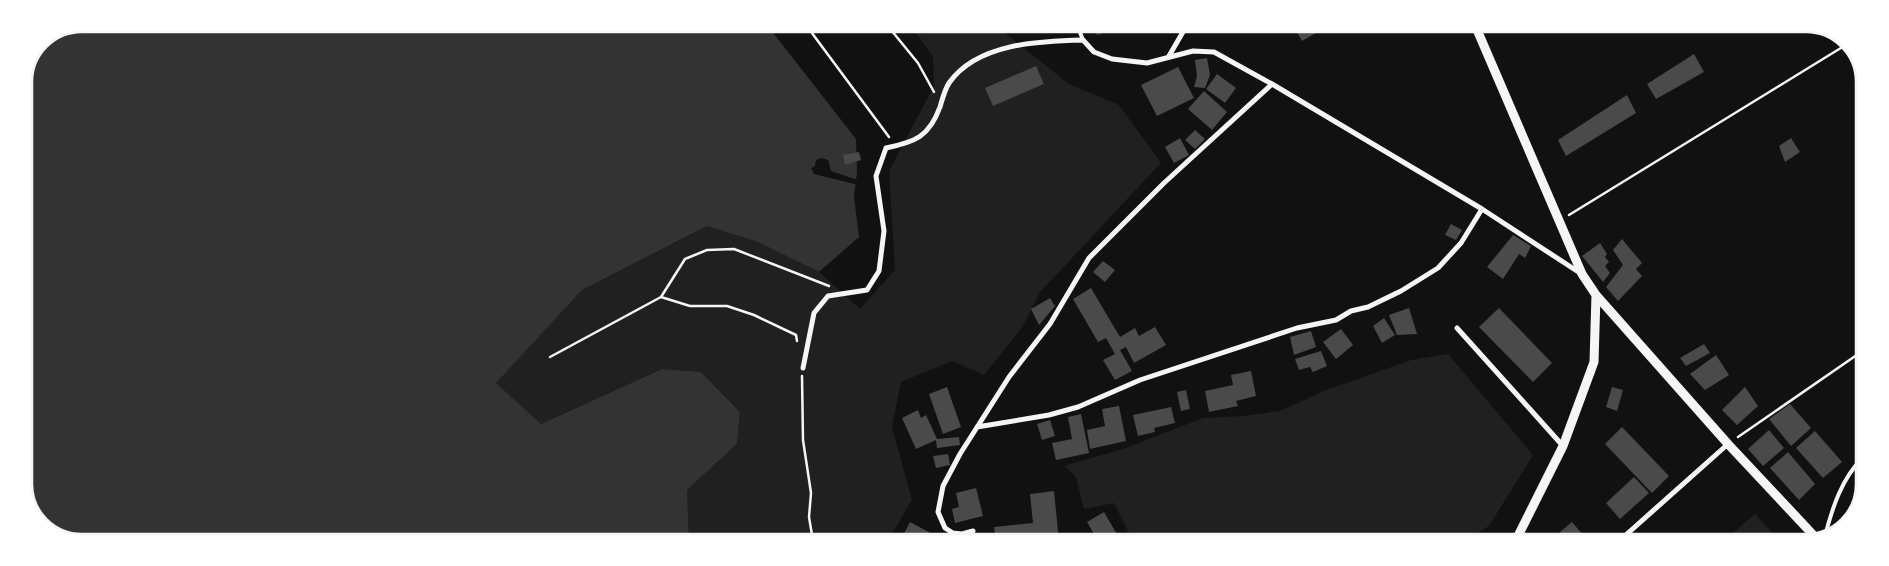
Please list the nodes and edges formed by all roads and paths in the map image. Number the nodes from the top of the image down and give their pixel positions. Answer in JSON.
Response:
{"nodes":[{"id":1,"x":813,"y":33,"type":"edge"},
{"id":2,"x":894,"y":33,"type":"edge"},
{"id":3,"x":1080,"y":33,"type":"edge"},
{"id":4,"x":1182,"y":33,"type":"edge"},
{"id":5,"x":1478,"y":33,"type":"edge"},
{"id":6,"x":1083,"y":40,"type":"junction"},
{"id":7,"x":1842,"y":47,"type":"edge"},
{"id":8,"x":1169,"y":56,"type":"junction"},
{"id":9,"x":1272,"y":84,"type":"junction"},
{"id":10,"x":943,"y":98,"type":"junction"},
{"id":11,"x":896,"y":146,"type":"junction"},
{"id":12,"x":1482,"y":209,"type":"junction"},
{"id":13,"x":1559,"y":221,"type":"junction"},
{"id":14,"x":1582,"y":274,"type":"junction"},
{"id":15,"x":855,"y":292,"type":"junction"},
{"id":16,"x":1596,"y":295,"type":"junction"},
{"id":17,"x":661,"y":297,"type":"junction"},
{"id":18,"x":1457,"y":328,"type":"dead end"},
{"id":19,"x":798,"y":343,"type":"dead end"},
{"id":20,"x":1856,"y":356,"type":"edge"},
{"id":21,"x":550,"y":357,"type":"dead end"},
{"id":22,"x":803,"y":368,"type":"joint"},
{"id":23,"x":977,"y":427,"type":"junction"},
{"id":24,"x":1728,"y":444,"type":"junction"},
{"id":25,"x":1563,"y":446,"type":"junction"},
{"id":26,"x":1856,"y":464,"type":"edge"},
{"id":27,"x":1827,"y":529,"type":"edge"},
{"id":28,"x":973,"y":531,"type":"dead end"},
{"id":29,"x":1812,"y":533,"type":"edge"},
{"id":30,"x":812,"y":534,"type":"edge"},
{"id":31,"x":1519,"y":534,"type":"edge"},
{"id":32,"x":1627,"y":534,"type":"edge"}],
"edges":[{"from":1,"to":11,"type":"path"},
{"from":2,"to":10,"type":"path"},
{"from":3,"to":6,"type":"lane"},
{"from":4,"to":8,"type":"street"},
{"from":5,"to":13,"type":"street"},
{"from":6,"to":8,"type":"street"},
{"from":6,"to":10,"type":"street"},
{"from":7,"to":13,"type":"path"},
{"from":8,"to":9,"type":"street"},
{"from":9,"to":12,"type":"street"},
{"from":9,"to":23,"type":"street"},
{"from":10,"to":11,"type":"street"},
{"from":11,"to":15,"type":"street"},
{"from":12,"to":14,"type":"street"},
{"from":12,"to":23,"type":"street"},
{"from":13,"to":14,"type":"street"},
{"from":14,"to":16,"type":"street"},
{"from":15,"to":17,"type":"path"},
{"from":15,"to":22,"type":"street"},
{"from":16,"to":24,"type":"street"},
{"from":16,"to":25,"type":"street"},
{"from":17,"to":19,"type":"path"},
{"from":17,"to":21,"type":"path"},
{"from":18,"to":25,"type":"street"},
{"from":20,"to":24,"type":"path"},
{"from":22,"to":30,"type":"path"},
{"from":23,"to":28,"type":"street"},
{"from":24,"to":29,"type":"street"},
{"from":24,"to":32,"type":"street"},
{"from":25,"to":31,"type":"street"},
{"from":26,"to":27,"type":"lane"}]}
